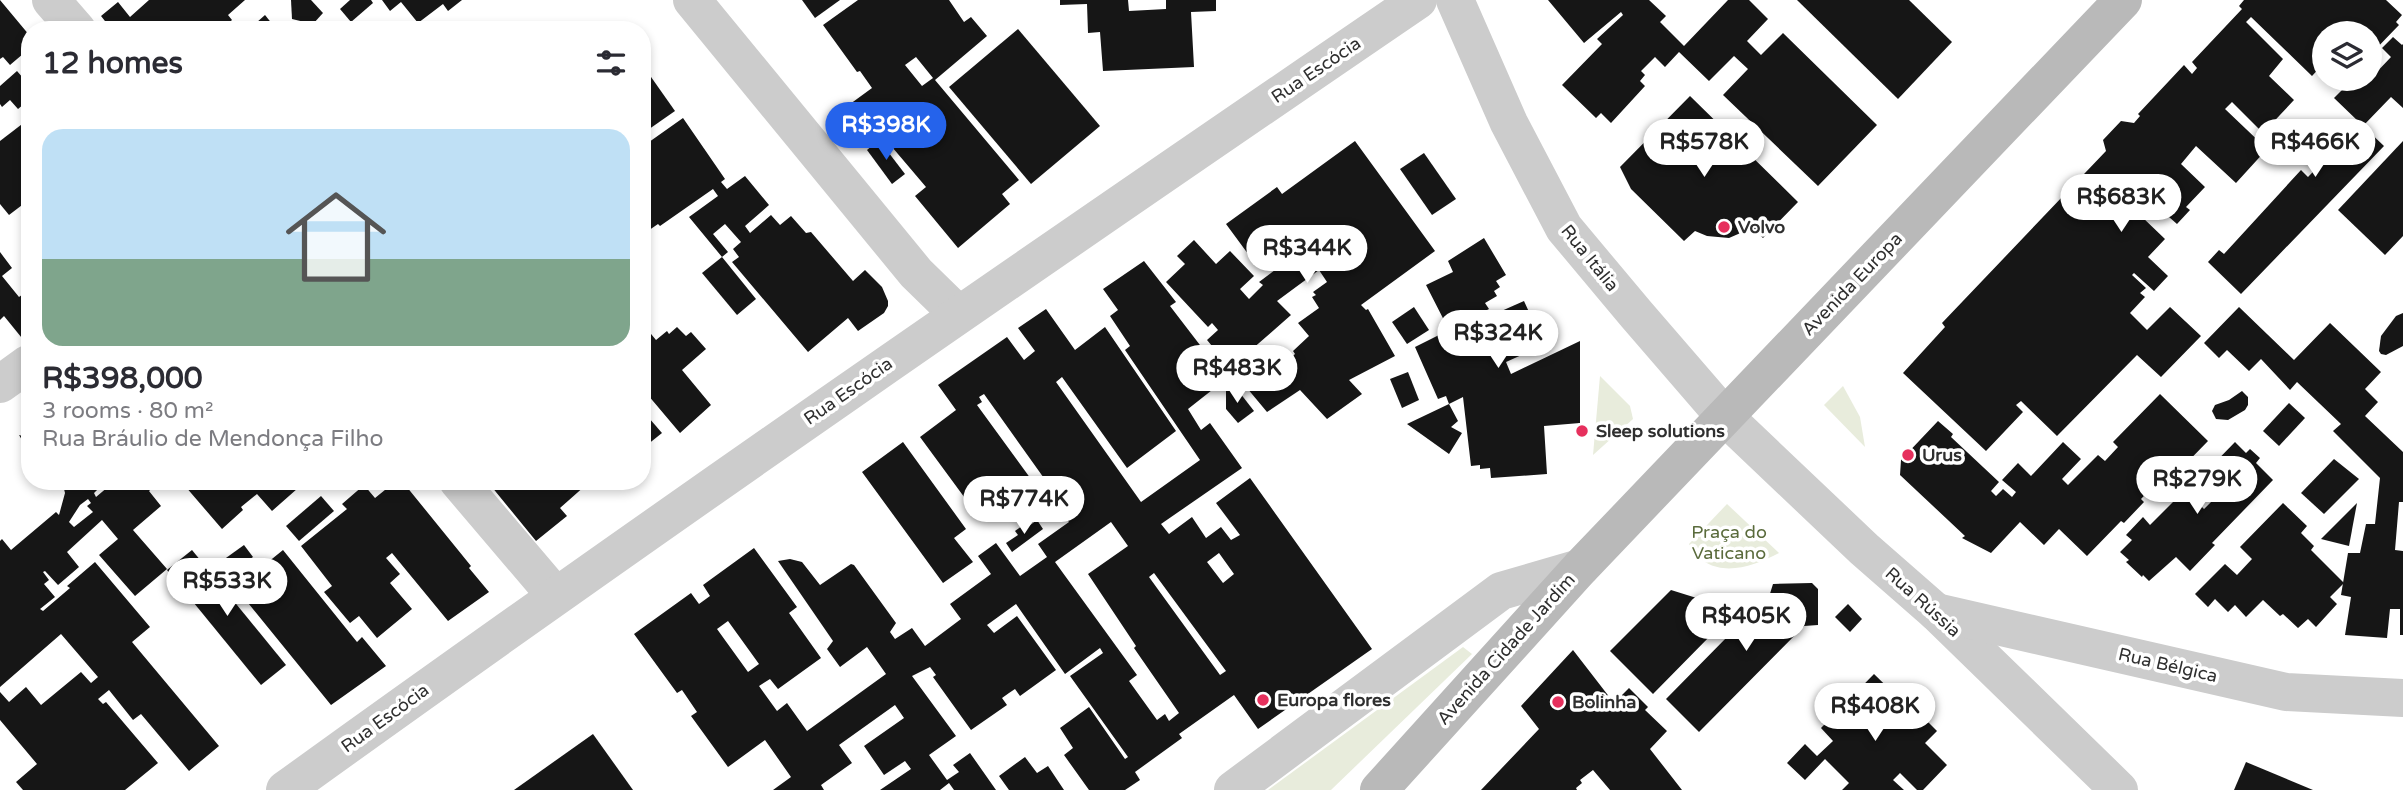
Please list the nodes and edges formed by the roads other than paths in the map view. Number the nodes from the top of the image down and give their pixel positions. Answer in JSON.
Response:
{"nodes":[{"id":1,"x":51,"y":0,"type":"edge"},
{"id":2,"x":692,"y":0,"type":"edge"},
{"id":3,"x":1418,"y":0,"type":"edge"},
{"id":4,"x":1455,"y":0,"type":"edge"},
{"id":5,"x":2123,"y":0,"type":"edge"},
{"id":6,"x":68,"y":21,"type":"edge"},
{"id":7,"x":958,"y":314,"type":"junction"},
{"id":8,"x":1725,"y":417,"type":"junction"},
{"id":9,"x":466,"y":490,"type":"edge"},
{"id":10,"x":1580,"y":568,"type":"junction"},
{"id":11,"x":555,"y":595,"type":"junction"},
{"id":12,"x":1936,"y":612,"type":"junction"},
{"id":13,"x":2403,"y":698,"type":"edge"},
{"id":14,"x":285,"y":790,"type":"edge"},
{"id":15,"x":1233,"y":790,"type":"edge"},
{"id":16,"x":1379,"y":790,"type":"edge"},
{"id":17,"x":2119,"y":790,"type":"edge"}],
"edges":[{"from":1,"to":6,"type":"street"},
{"from":2,"to":7,"type":"street"},
{"from":3,"to":7,"type":"street","name":"Rua Escócia"},
{"from":4,"to":8,"type":"street","name":"Rua Itália"},
{"from":5,"to":8,"type":"main road","name":"Avenida Europa"},
{"from":7,"to":11,"type":"street","name":"Rua Escócia"},
{"from":8,"to":10,"type":"main road","name":"Avenida Europa"},
{"from":8,"to":12,"type":"street","name":"Rua Rússia"},
{"from":9,"to":11,"type":"street"},
{"from":10,"to":15,"type":"street","name":"Avenida Cidade Jardim"},
{"from":10,"to":16,"type":"main road","name":"Avenida Cidade Jardim"},
{"from":11,"to":14,"type":"street","name":"Rua Escócia"},
{"from":12,"to":13,"type":"street","name":"Rua Bélgica"},
{"from":12,"to":17,"type":"street","name":"Rua Rússia"}]}
